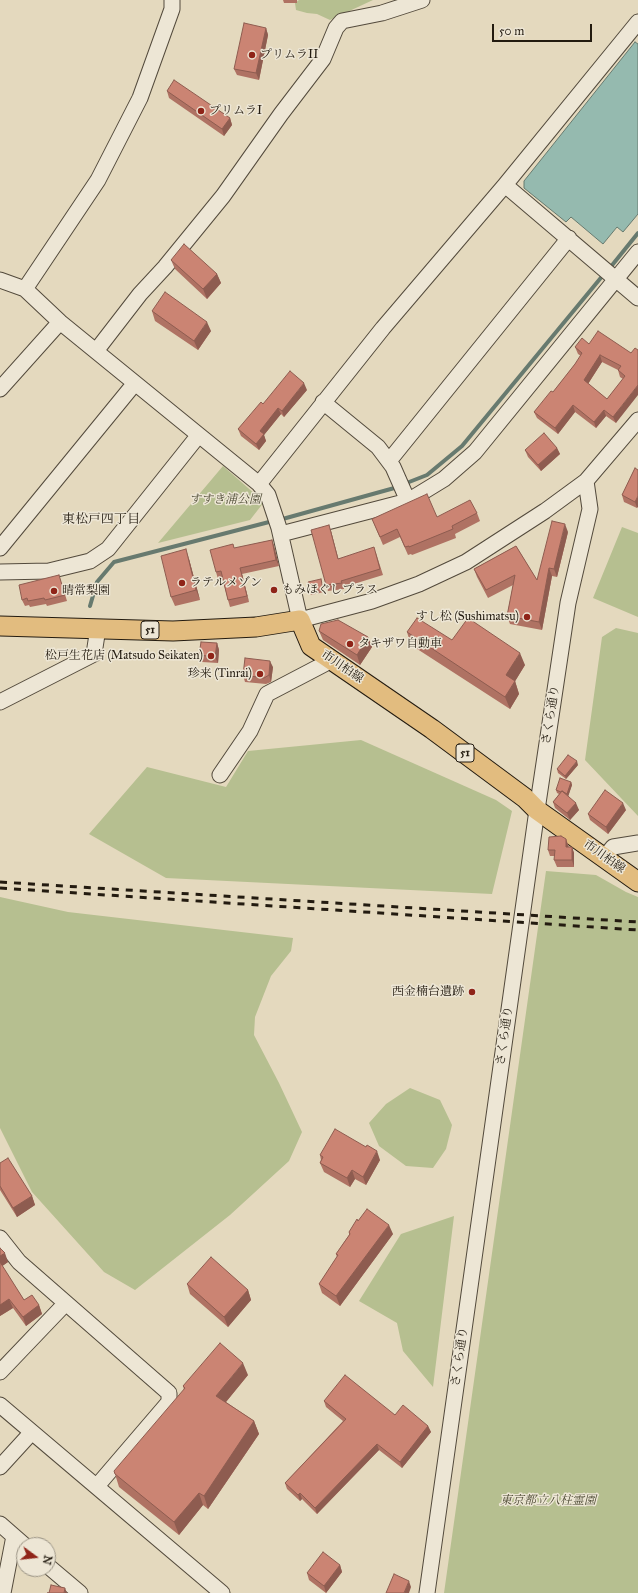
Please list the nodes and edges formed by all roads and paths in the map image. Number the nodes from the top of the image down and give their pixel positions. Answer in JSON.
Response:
{"nodes":[{"id":1,"x":172,"y":0,"type":"edge"},
{"id":2,"x":422,"y":0,"type":"edge"},
{"id":3,"x":638,"y":22,"type":"edge"},
{"id":4,"x":506,"y":185,"type":"junction"},
{"id":5,"x":569,"y":238,"type":"junction"},
{"id":6,"x":638,"y":252,"type":"edge"},
{"id":7,"x":609,"y":274,"type":"junction"},
{"id":8,"x":0,"y":280,"type":"edge"},
{"id":9,"x":25,"y":289,"type":"junction"},
{"id":10,"x":638,"y":298,"type":"edge"},
{"id":11,"x":60,"y":322,"type":"junction"},
{"id":12,"x":96,"y":351,"type":"junction"},
{"id":13,"x":135,"y":383,"type":"junction"},
{"id":14,"x":0,"y":389,"type":"edge"},
{"id":15,"x":323,"y":402,"type":"junction"},
{"id":16,"x":638,"y":420,"type":"edge"},
{"id":17,"x":198,"y":436,"type":"junction"},
{"id":18,"x":389,"y":461,"type":"junction"},
{"id":19,"x":586,"y":481,"type":"junction"},
{"id":20,"x":260,"y":484,"type":"junction"},
{"id":21,"x":403,"y":491,"type":"junction"},
{"id":22,"x":278,"y":526,"type":"junction"},
{"id":23,"x":0,"y":548,"type":"edge"},
{"id":24,"x":0,"y":572,"type":"edge"},
{"id":25,"x":300,"y":620,"type":"junction"},
{"id":26,"x":0,"y":626,"type":"edge"},
{"id":27,"x":98,"y":628,"type":"junction"},
{"id":28,"x":332,"y":660,"type":"junction"},
{"id":29,"x":0,"y":702,"type":"edge"},
{"id":30,"x":220,"y":775,"type":"dead end"},
{"id":31,"x":537,"y":810,"type":"junction"},
{"id":32,"x":638,"y":843,"type":"edge"},
{"id":33,"x":604,"y":858,"type":"junction"},
{"id":34,"x":638,"y":882,"type":"edge"},
{"id":35,"x":0,"y":1238,"type":"edge"},
{"id":36,"x":65,"y":1304,"type":"junction"},
{"id":37,"x":0,"y":1372,"type":"edge"},
{"id":38,"x":0,"y":1405,"type":"edge"},
{"id":39,"x":32,"y":1432,"type":"junction"},
{"id":40,"x":0,"y":1467,"type":"edge"},
{"id":41,"x":97,"y":1486,"type":"junction"},
{"id":42,"x":0,"y":1524,"type":"edge"},
{"id":43,"x":16,"y":1538,"type":"edge"},
{"id":44,"x":16,"y":1551,"type":"edge"},
{"id":45,"x":56,"y":1573,"type":"edge"},
{"id":46,"x":3,"y":1593,"type":"edge"},
{"id":47,"x":80,"y":1593,"type":"edge"},
{"id":48,"x":222,"y":1593,"type":"edge"},
{"id":49,"x":427,"y":1593,"type":"edge"}],
"edges":[{"from":1,"to":9,"type":"street"},
{"from":2,"to":12,"type":"street"},
{"from":3,"to":4,"type":"street"},
{"from":4,"to":5,"type":"street"},
{"from":4,"to":15,"type":"street"},
{"from":5,"to":7,"type":"street"},
{"from":5,"to":18,"type":"street"},
{"from":6,"to":7,"type":"street"},
{"from":7,"to":10,"type":"street"},
{"from":7,"to":21,"type":"street"},
{"from":8,"to":9,"type":"street"},
{"from":9,"to":11,"type":"street"},
{"from":11,"to":12,"type":"street"},
{"from":11,"to":14,"type":"street"},
{"from":12,"to":13,"type":"street"},
{"from":13,"to":17,"type":"street"},
{"from":13,"to":23,"type":"street"},
{"from":15,"to":18,"type":"street"},
{"from":15,"to":20,"type":"street"},
{"from":16,"to":19,"type":"street"},
{"from":17,"to":20,"type":"street"},
{"from":17,"to":24,"type":"street"},
{"from":18,"to":21,"type":"street"},
{"from":19,"to":25,"type":"street"},
{"from":19,"to":31,"type":"street","name":"さくら通り"},
{"from":20,"to":22,"type":"street"},
{"from":21,"to":22,"type":"street"},
{"from":22,"to":25,"type":"street"},
{"from":25,"to":27,"type":"main road","number":"51"},
{"from":25,"to":28,"type":"main road","name":"市川柏線","number":"51"},
{"from":26,"to":27,"type":"main road","number":"51"},
{"from":27,"to":29,"type":"street"},
{"from":28,"to":30,"type":"street"},
{"from":28,"to":31,"type":"main road","name":"市川柏線","number":"51"},
{"from":31,"to":33,"type":"main road","name":"市川柏線","number":"51"},
{"from":31,"to":49,"type":"street","name":"さくら通り"},
{"from":32,"to":33,"type":"street"},
{"from":33,"to":34,"type":"main road","name":"市川柏線","number":"51"},
{"from":35,"to":36,"type":"street"},
{"from":36,"to":37,"type":"street"},
{"from":36,"to":41,"type":"street"},
{"from":38,"to":39,"type":"street"},
{"from":39,"to":40,"type":"street"},
{"from":39,"to":41,"type":"street"},
{"from":41,"to":48,"type":"street"},
{"from":42,"to":43,"type":"street"},
{"from":44,"to":46,"type":"street"},
{"from":45,"to":47,"type":"street"}]}
